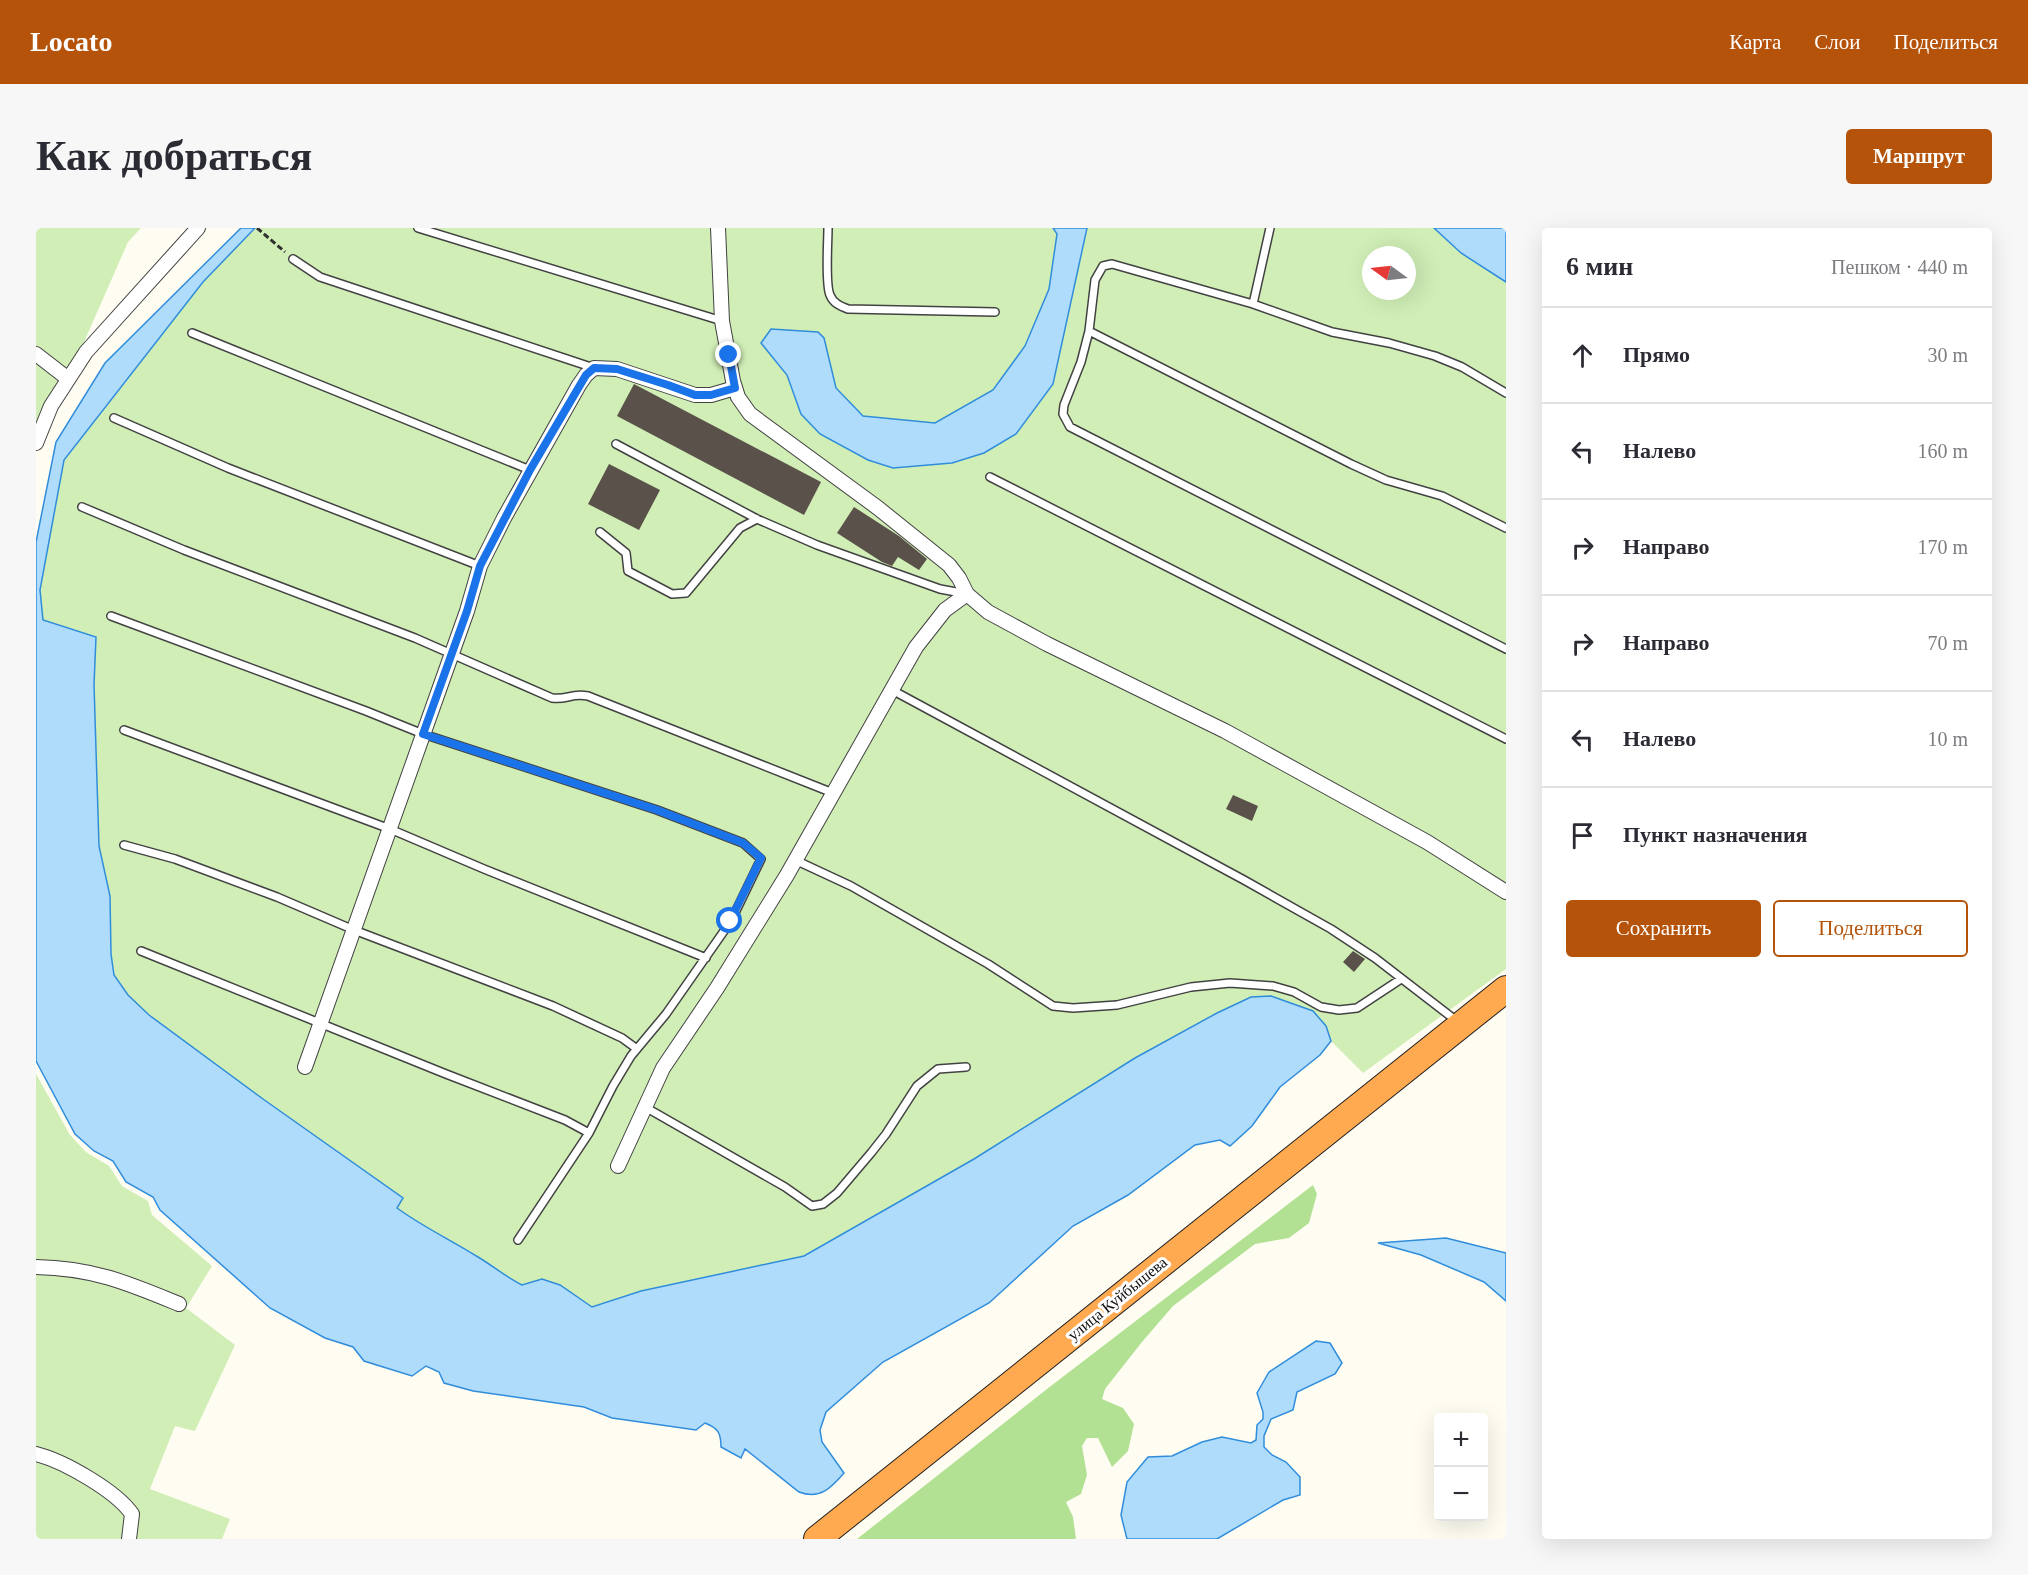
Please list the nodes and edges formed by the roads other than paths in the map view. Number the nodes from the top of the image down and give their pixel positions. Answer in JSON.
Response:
{"nodes":[{"id":1,"x":198,"y":228,"type":"edge"},
{"id":2,"x":418,"y":228,"type":"edge"},
{"id":3,"x":718,"y":228,"type":"edge"},
{"id":4,"x":828,"y":228,"type":"edge"},
{"id":5,"x":1270,"y":228,"type":"edge"},
{"id":6,"x":293,"y":259,"type":"road end"},
{"id":7,"x":1253,"y":304,"type":"junction"},
{"id":8,"x":995,"y":312,"type":"dead end"},
{"id":9,"x":722,"y":321,"type":"junction"},
{"id":10,"x":1089,"y":331,"type":"junction"},
{"id":11,"x":192,"y":333,"type":"dead end"},
{"id":12,"x":36,"y":354,"type":"edge"},
{"id":13,"x":594,"y":368,"type":"junction"},
{"id":14,"x":67,"y":378,"type":"junction"},
{"id":15,"x":735,"y":388,"type":"junction"},
{"id":16,"x":1506,"y":393,"type":"edge"},
{"id":17,"x":114,"y":418,"type":"dead end"},
{"id":18,"x":36,"y":443,"type":"edge"},
{"id":19,"x":616,"y":444,"type":"dead end"},
{"id":20,"x":530,"y":470,"type":"junction"},
{"id":21,"x":990,"y":477,"type":"dead end"},
{"id":22,"x":82,"y":507,"type":"dead end"},
{"id":23,"x":757,"y":519,"type":"junction"},
{"id":24,"x":1506,"y":528,"type":"edge"},
{"id":25,"x":600,"y":532,"type":"dead end"},
{"id":26,"x":480,"y":566,"type":"junction"},
{"id":27,"x":966,"y":594,"type":"junction"},
{"id":28,"x":111,"y":616,"type":"dead end"},
{"id":29,"x":1506,"y":649,"type":"edge"},
{"id":30,"x":451,"y":655,"type":"junction"},
{"id":31,"x":892,"y":690,"type":"junction"},
{"id":32,"x":124,"y":729,"type":"dead end"},
{"id":33,"x":423,"y":734,"type":"junction"},
{"id":34,"x":1506,"y":739,"type":"edge"},
{"id":35,"x":833,"y":794,"type":"junction"},
{"id":36,"x":390,"y":829,"type":"junction"},
{"id":37,"x":124,"y":845,"type":"dead end"},
{"id":38,"x":795,"y":860,"type":"junction"},
{"id":39,"x":1506,"y":892,"type":"edge"},
{"id":40,"x":354,"y":930,"type":"junction"},
{"id":41,"x":141,"y":951,"type":"dead end"},
{"id":42,"x":706,"y":958,"type":"junction"},
{"id":43,"x":1401,"y":979,"type":"junction"},
{"id":44,"x":1506,"y":989,"type":"edge"},
{"id":45,"x":321,"y":1023,"type":"junction"},
{"id":46,"x":1460,"y":1024,"type":"junction"},
{"id":47,"x":637,"y":1049,"type":"junction"},
{"id":48,"x":305,"y":1067,"type":"dead end"},
{"id":49,"x":966,"y":1067,"type":"dead end"},
{"id":50,"x":645,"y":1107,"type":"junction"},
{"id":51,"x":589,"y":1133,"type":"junction"},
{"id":52,"x":618,"y":1166,"type":"dead end"},
{"id":53,"x":518,"y":1240,"type":"dead end"},
{"id":54,"x":36,"y":1267,"type":"edge"},
{"id":55,"x":179,"y":1304,"type":"dead end"},
{"id":56,"x":36,"y":1454,"type":"edge"},
{"id":57,"x":129,"y":1539,"type":"edge"},
{"id":58,"x":817,"y":1539,"type":"edge"}],
"edges":[{"from":1,"to":14,"type":"street"},
{"from":2,"to":9,"type":"lane"},
{"from":3,"to":9,"type":"street"},
{"from":4,"to":8,"type":"lane"},
{"from":5,"to":7,"type":"lane"},
{"from":6,"to":13,"type":"lane"},
{"from":7,"to":10,"type":"lane"},
{"from":7,"to":16,"type":"lane"},
{"from":9,"to":15,"type":"street"},
{"from":10,"to":24,"type":"lane"},
{"from":10,"to":29,"type":"lane"},
{"from":11,"to":20,"type":"lane"},
{"from":12,"to":14,"type":"street"},
{"from":13,"to":15,"type":"street"},
{"from":13,"to":20,"type":"street"},
{"from":14,"to":18,"type":"street"},
{"from":15,"to":27,"type":"street"},
{"from":17,"to":26,"type":"lane"},
{"from":19,"to":23,"type":"lane"},
{"from":20,"to":26,"type":"street"},
{"from":21,"to":34,"type":"lane"},
{"from":22,"to":30,"type":"lane"},
{"from":23,"to":25,"type":"lane"},
{"from":23,"to":27,"type":"lane"},
{"from":26,"to":30,"type":"street"},
{"from":27,"to":31,"type":"street"},
{"from":27,"to":39,"type":"street"},
{"from":28,"to":33,"type":"lane"},
{"from":30,"to":33,"type":"street"},
{"from":30,"to":35,"type":"lane"},
{"from":31,"to":35,"type":"street"},
{"from":31,"to":43,"type":"lane"},
{"from":32,"to":36,"type":"lane"},
{"from":33,"to":36,"type":"street"},
{"from":33,"to":42,"type":"lane"},
{"from":35,"to":38,"type":"street"},
{"from":36,"to":40,"type":"street"},
{"from":36,"to":42,"type":"lane"},
{"from":37,"to":40,"type":"lane"},
{"from":38,"to":43,"type":"lane"},
{"from":38,"to":50,"type":"street"},
{"from":40,"to":45,"type":"street"},
{"from":40,"to":47,"type":"lane"},
{"from":41,"to":45,"type":"lane"},
{"from":42,"to":47,"type":"lane"},
{"from":43,"to":46,"type":"lane"},
{"from":44,"to":46,"type":"highway","name":"улица Куйбышева"},
{"from":45,"to":48,"type":"street"},
{"from":45,"to":51,"type":"lane"},
{"from":46,"to":58,"type":"highway","name":"улица Куйбышева"},
{"from":47,"to":51,"type":"lane"},
{"from":49,"to":50,"type":"lane"},
{"from":50,"to":52,"type":"street"},
{"from":51,"to":53,"type":"lane"},
{"from":54,"to":55,"type":"street"},
{"from":56,"to":57,"type":"street"}]}
